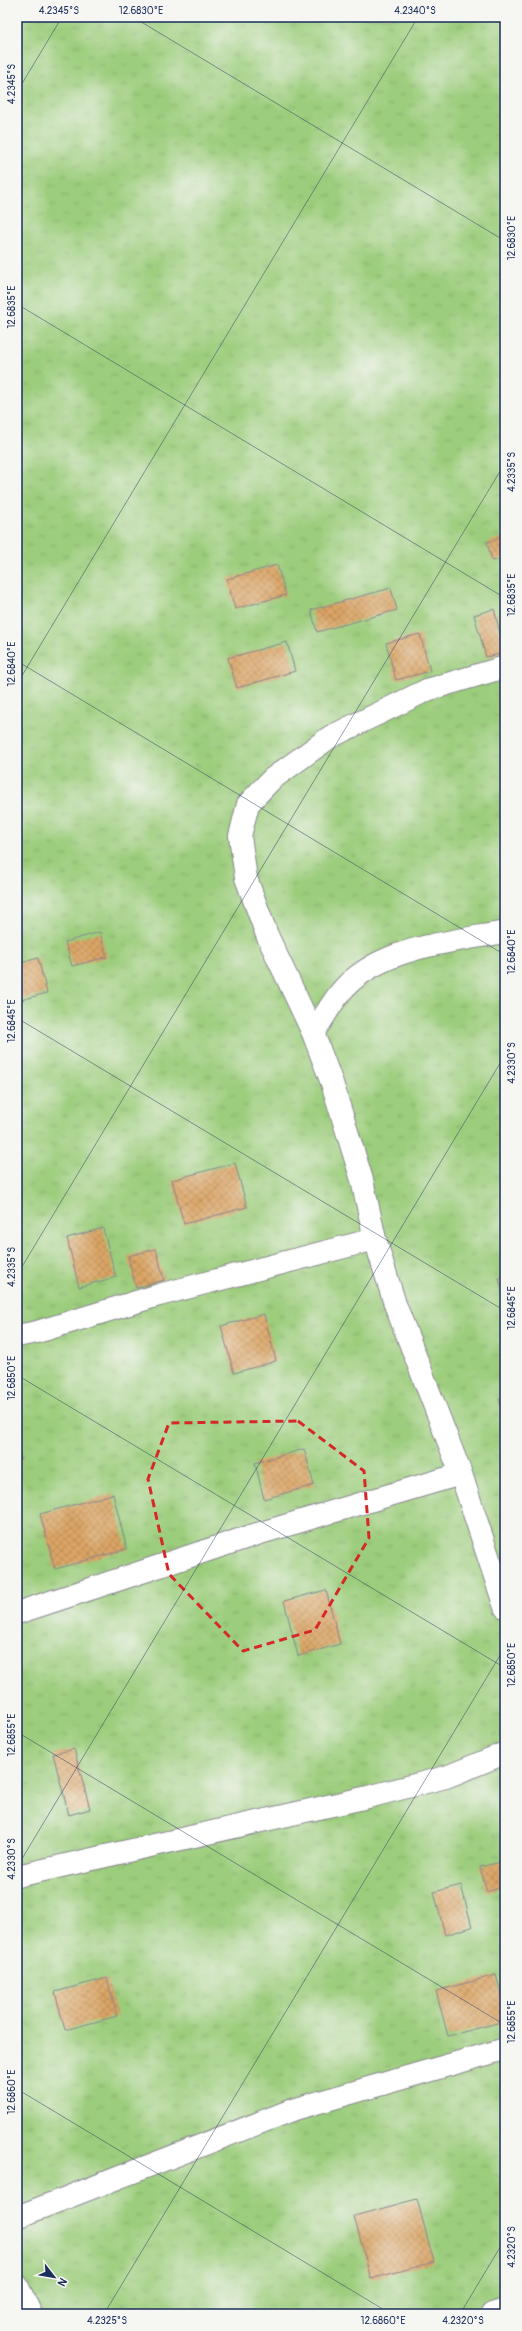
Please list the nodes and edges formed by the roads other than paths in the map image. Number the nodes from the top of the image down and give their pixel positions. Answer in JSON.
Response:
{"nodes":[{"id":1,"x":505,"y":667,"type":"edge"},
{"id":2,"x":505,"y":932,"type":"edge"},
{"id":3,"x":313,"y":1034,"type":"junction"},
{"id":4,"x":375,"y":1239,"type":"junction"},
{"id":5,"x":17,"y":1336,"type":"edge"},
{"id":6,"x":461,"y":1474,"type":"junction"},
{"id":7,"x":505,"y":1607,"type":"edge"},
{"id":8,"x":17,"y":1613,"type":"edge"},
{"id":9,"x":505,"y":1754,"type":"edge"},
{"id":10,"x":17,"y":1876,"type":"edge"},
{"id":11,"x":505,"y":2049,"type":"edge"},
{"id":12,"x":17,"y":2217,"type":"edge"},
{"id":13,"x":17,"y":2285,"type":"edge"},
{"id":14,"x":505,"y":2310,"type":"edge"},
{"id":15,"x":31,"y":2314,"type":"edge"},
{"id":16,"x":492,"y":2314,"type":"edge"}],
"edges":[{"from":1,"to":3,"type":"street"},
{"from":2,"to":3,"type":"street"},
{"from":3,"to":4,"type":"street"},
{"from":4,"to":5,"type":"street"},
{"from":4,"to":6,"type":"street"},
{"from":6,"to":7,"type":"street"},
{"from":6,"to":8,"type":"street"},
{"from":9,"to":10,"type":"street"},
{"from":11,"to":12,"type":"street"},
{"from":13,"to":15,"type":"street"},
{"from":14,"to":16,"type":"street"}]}
